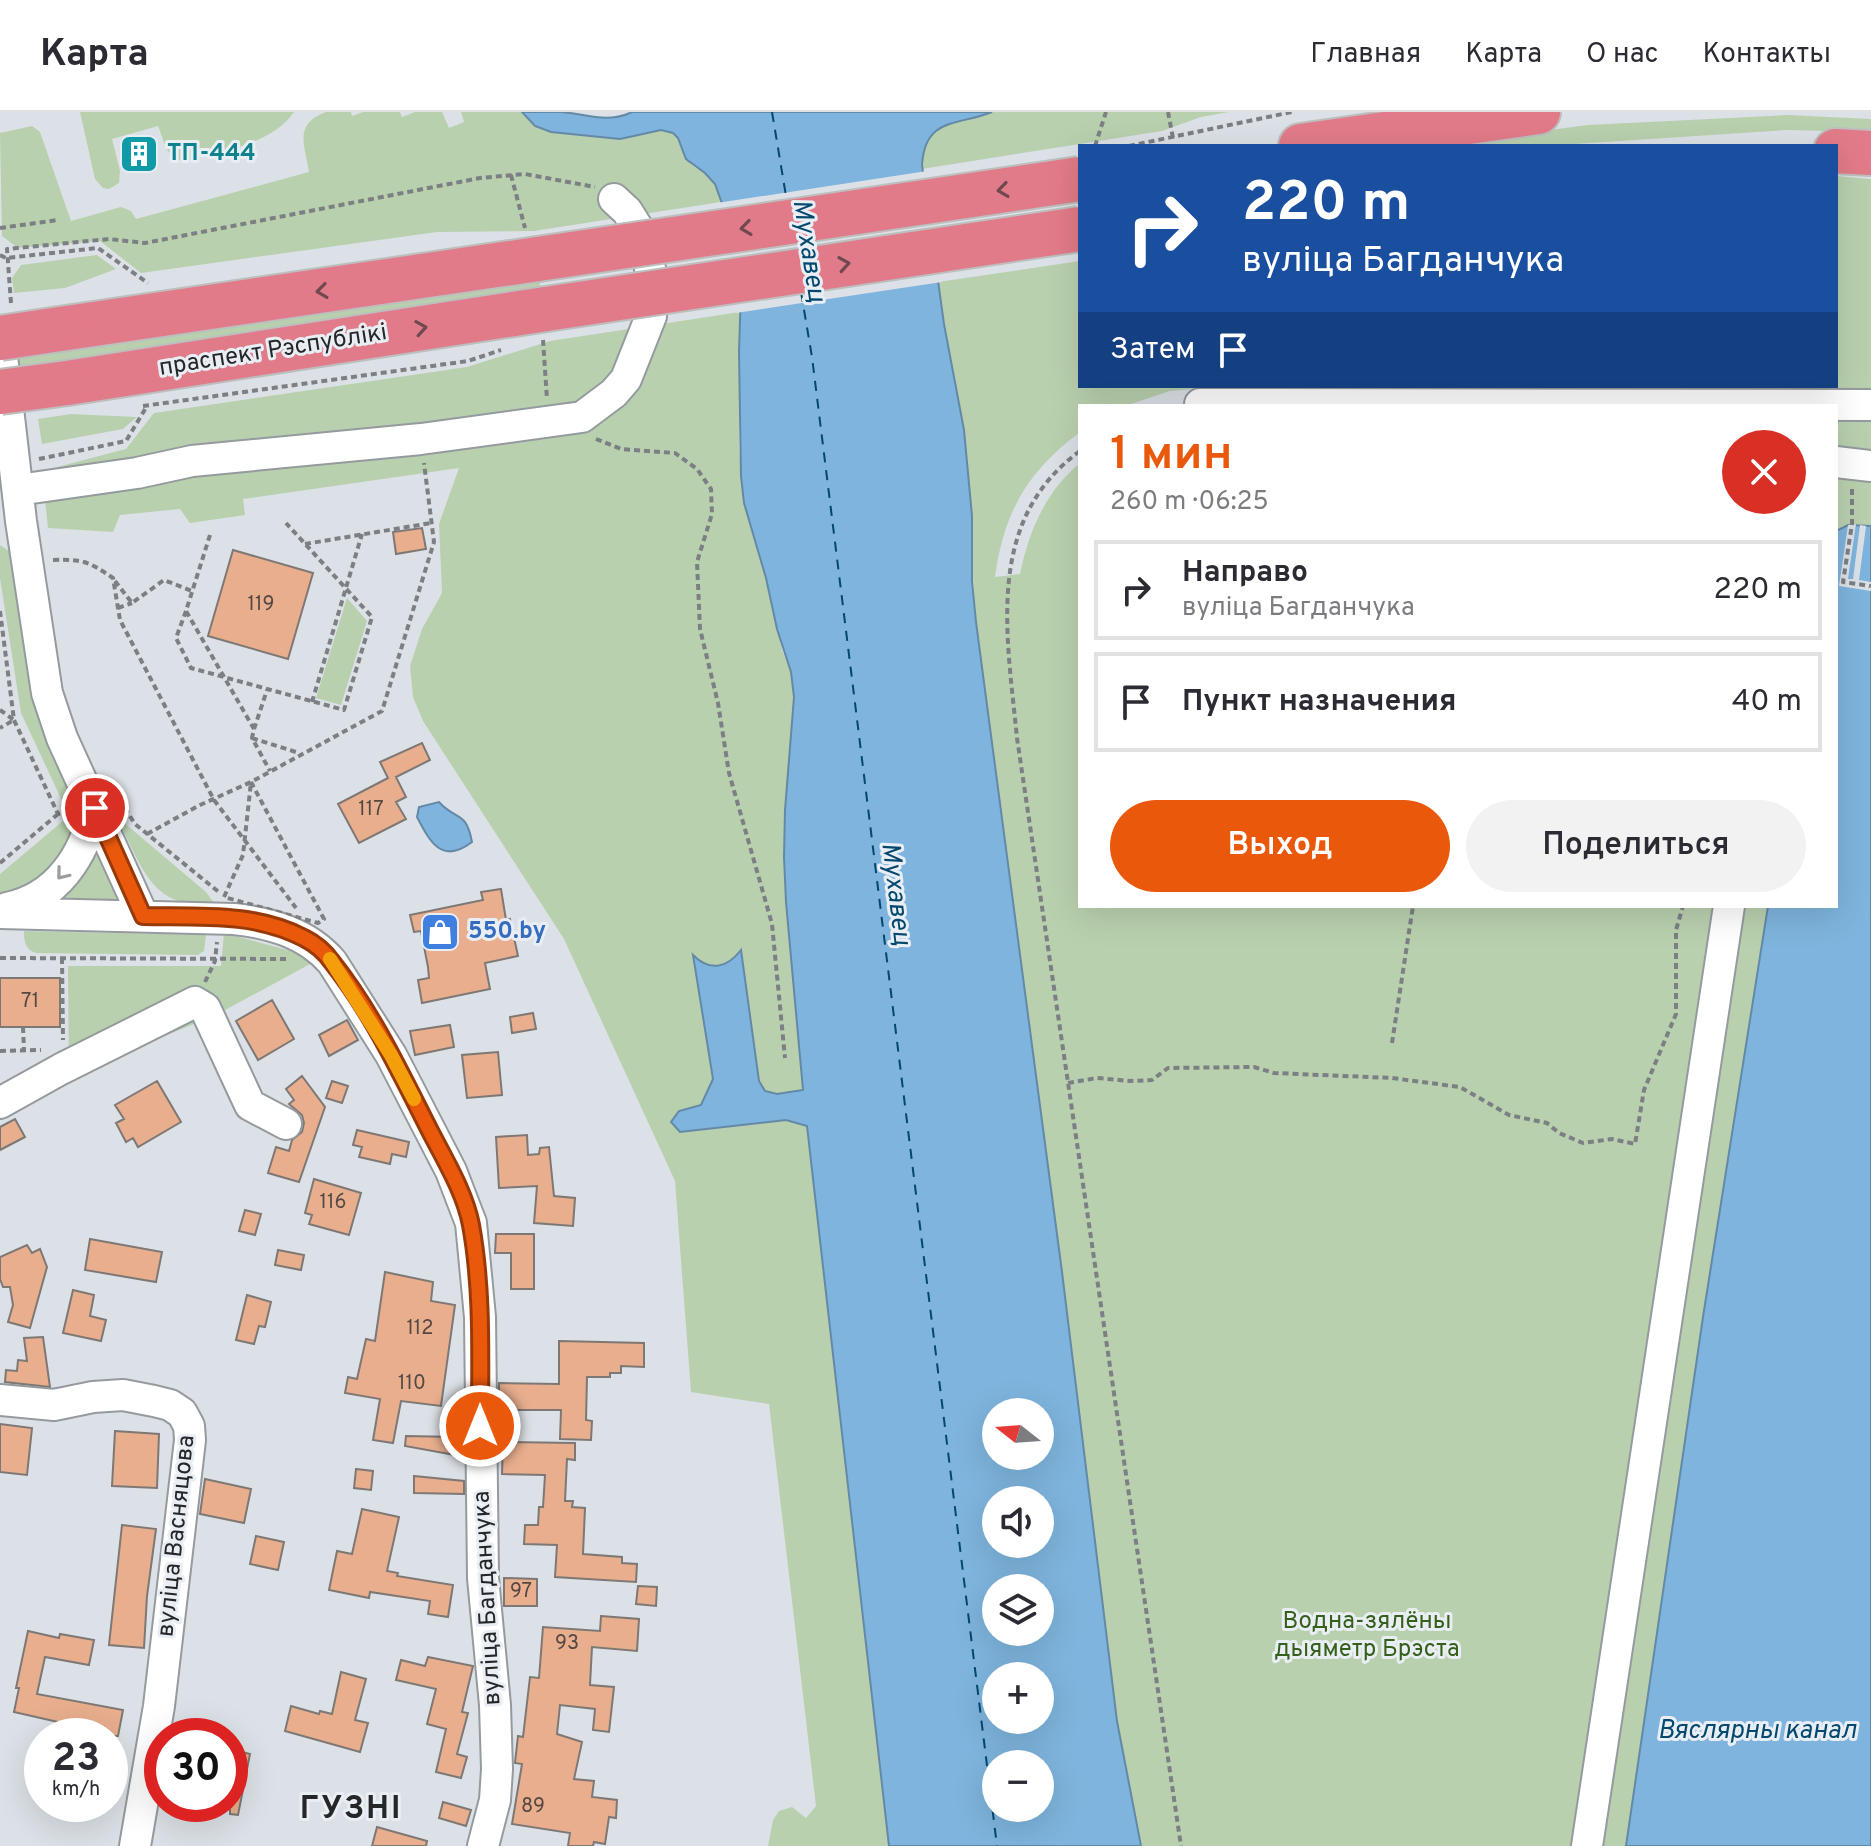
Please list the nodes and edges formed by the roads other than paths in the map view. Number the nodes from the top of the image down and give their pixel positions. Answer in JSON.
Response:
{"nodes":[{"id":1,"x":1538,"y":112,"type":"edge"},
{"id":2,"x":1315,"y":144,"type":"edge"},
{"id":3,"x":1838,"y":151,"type":"edge"},
{"id":4,"x":1871,"y":153,"type":"edge"},
{"id":5,"x":1078,"y":179,"type":"edge"},
{"id":6,"x":614,"y":199,"type":"road end"},
{"id":7,"x":1078,"y":229,"type":"edge"},
{"id":8,"x":4,"y":328,"type":"edge"},
{"id":9,"x":0,"y":392,"type":"edge"},
{"id":10,"x":1838,"y":405,"type":"edge"},
{"id":11,"x":1871,"y":405,"type":"edge"},
{"id":12,"x":1838,"y":462,"type":"edge"},
{"id":13,"x":1871,"y":466,"type":"edge"},
{"id":14,"x":18,"y":490,"type":"junction"},
{"id":15,"x":95,"y":808,"type":"junction"},
{"id":16,"x":1729,"y":908,"type":"edge"},
{"id":17,"x":0,"y":911,"type":"edge"},
{"id":18,"x":143,"y":916,"type":"junction"},
{"id":19,"x":0,"y":1103,"type":"edge"},
{"id":20,"x":286,"y":1124,"type":"dead end"},
{"id":21,"x":0,"y":1400,"type":"edge"},
{"id":22,"x":135,"y":1846,"type":"edge"},
{"id":23,"x":483,"y":1846,"type":"edge"},
{"id":24,"x":1587,"y":1846,"type":"edge"}],
"edges":[{"from":1,"to":2,"type":"highway"},
{"from":3,"to":4,"type":"highway"},
{"from":5,"to":8,"type":"highway","one_way":true,"bridge":true},
{"from":6,"to":14,"type":"street"},
{"from":9,"to":7,"type":"highway","name":"праспект Рэспублікі","one_way":true,"bridge":true},
{"from":8,"to":14,"type":"street"},
{"from":10,"to":11,"type":"street"},
{"from":12,"to":13,"type":"street"},
{"from":14,"to":15,"type":"street"},
{"from":15,"to":17,"type":"street","name":"вуліца Багданчука","one_way":true},
{"from":15,"to":18,"type":"street"},
{"from":16,"to":24,"type":"street"},
{"from":17,"to":18,"type":"street","name":"вуліца Багданчука"},
{"from":18,"to":23,"type":"street","name":"вуліца Багданчука"},
{"from":19,"to":20,"type":"street"},
{"from":21,"to":22,"type":"street","name":"вуліца Васняцова"}]}
